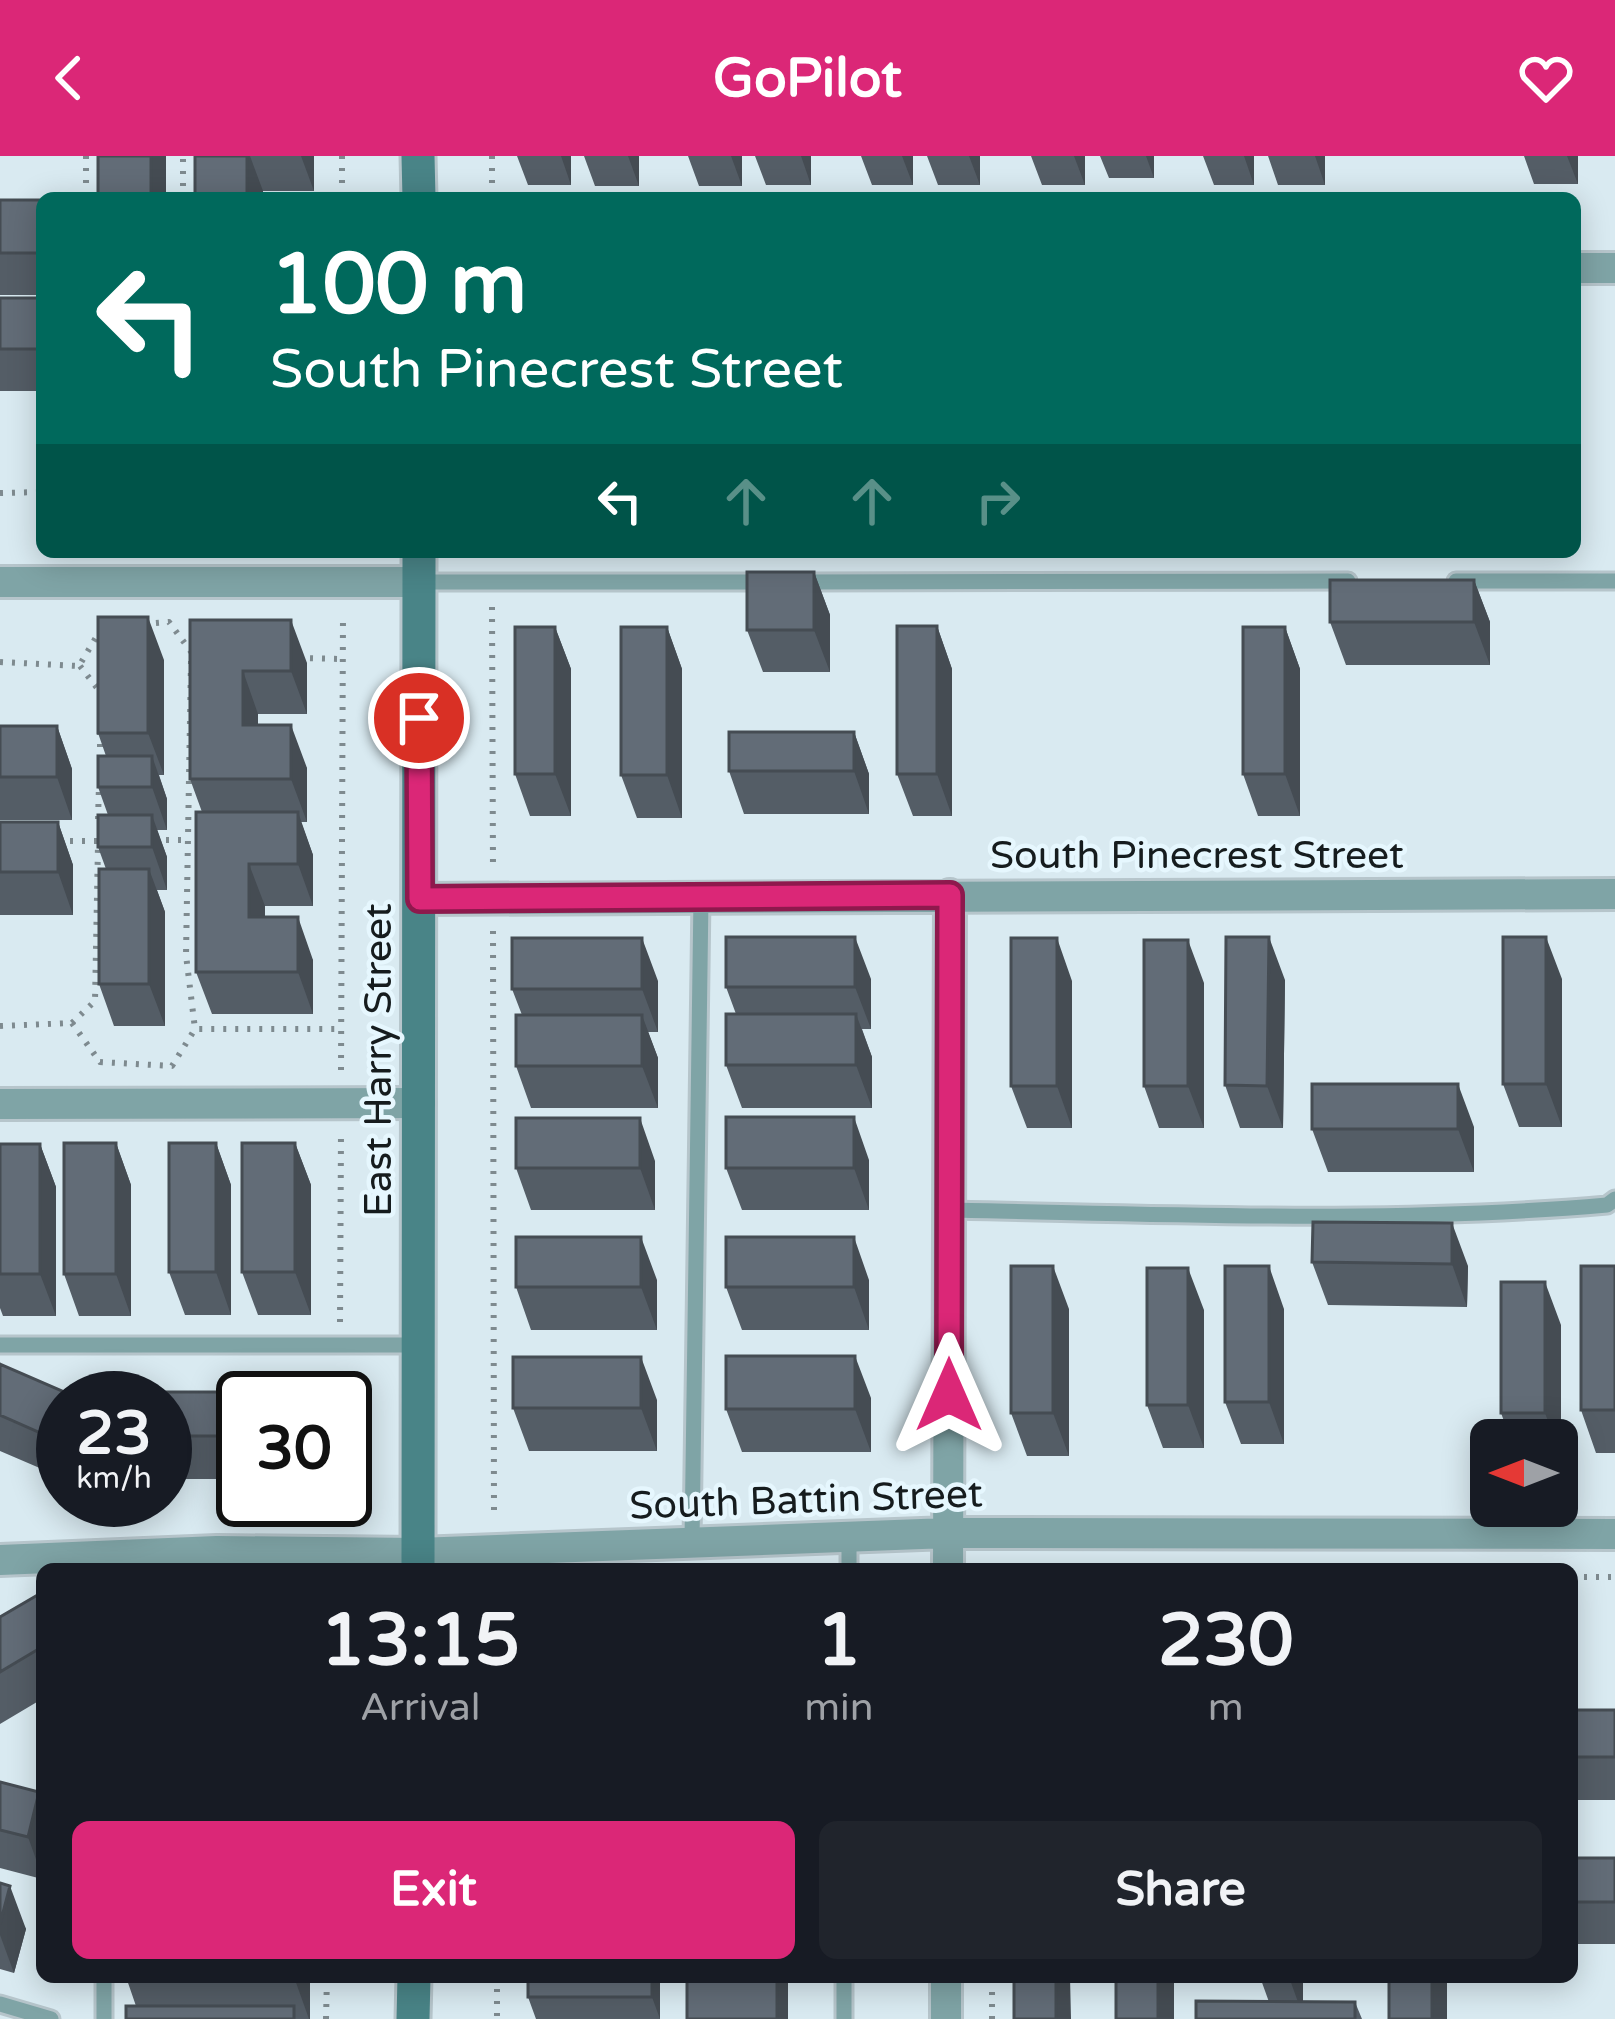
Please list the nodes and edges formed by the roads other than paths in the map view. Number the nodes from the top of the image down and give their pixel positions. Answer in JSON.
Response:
{"nodes":[{"id":1,"x":418,"y":156,"type":"edge"},
{"id":2,"x":418,"y":192,"type":"edge"},
{"id":3,"x":1581,"y":268,"type":"edge"},
{"id":4,"x":1615,"y":268,"type":"edge"},
{"id":5,"x":419,"y":567,"type":"edge"},
{"id":6,"x":1376,"y":581,"type":"edge"},
{"id":7,"x":1448,"y":581,"type":"edge"},
{"id":8,"x":1615,"y":581,"type":"edge"},
{"id":9,"x":0,"y":582,"type":"edge"},
{"id":10,"x":1615,"y":894,"type":"edge"},
{"id":11,"x":950,"y":895,"type":"junction"},
{"id":12,"x":701,"y":897,"type":"junction"},
{"id":13,"x":420,"y":899,"type":"junction"},
{"id":14,"x":420,"y":1103,"type":"junction"},
{"id":15,"x":0,"y":1104,"type":"edge"},
{"id":16,"x":1615,"y":1199,"type":"edge"},
{"id":17,"x":950,"y":1210,"type":"junction"},
{"id":18,"x":0,"y":1345,"type":"edge"},
{"id":19,"x":419,"y":1345,"type":"junction"},
{"id":20,"x":948,"y":1533,"type":"junction"},
{"id":21,"x":1615,"y":1534,"type":"edge"},
{"id":22,"x":849,"y":1536,"type":"junction"},
{"id":23,"x":692,"y":1541,"type":"junction"},
{"id":24,"x":593,"y":1557,"type":"edge"},
{"id":25,"x":0,"y":1560,"type":"edge"},
{"id":26,"x":418,"y":1561,"type":"edge"},
{"id":27,"x":119,"y":1562,"type":"edge"},
{"id":28,"x":849,"y":1563,"type":"edge"},
{"id":29,"x":948,"y":1563,"type":"edge"},
{"id":30,"x":104,"y":1983,"type":"edge"},
{"id":31,"x":414,"y":1983,"type":"edge"},
{"id":32,"x":844,"y":1983,"type":"edge"},
{"id":33,"x":946,"y":1983,"type":"edge"},
{"id":34,"x":3,"y":2004,"type":"edge"},
{"id":35,"x":51,"y":2019,"type":"edge"},
{"id":36,"x":104,"y":2019,"type":"edge"},
{"id":37,"x":413,"y":2019,"type":"edge"},
{"id":38,"x":844,"y":2019,"type":"edge"},
{"id":39,"x":946,"y":2019,"type":"edge"}],
"edges":[{"from":1,"to":2,"type":"main road"},
{"from":3,"to":4,"type":"street"},
{"from":5,"to":6,"type":"lane"},
{"from":5,"to":9,"type":"street"},
{"from":5,"to":13,"type":"main road","name":"East Harry Street"},
{"from":7,"to":8,"type":"lane"},
{"from":10,"to":11,"type":"street","name":"South Pinecrest Street"},
{"from":11,"to":12,"type":"street","name":"South Pinecrest Street"},
{"from":11,"to":17,"type":"street"},
{"from":12,"to":13,"type":"street","name":"South Pinecrest Street"},
{"from":12,"to":23,"type":"lane"},
{"from":13,"to":14,"type":"main road","name":"East Harry Street"},
{"from":14,"to":15,"type":"street"},
{"from":14,"to":19,"type":"main road","name":"East Harry Street"},
{"from":16,"to":17,"type":"lane"},
{"from":17,"to":20,"type":"street"},
{"from":18,"to":19,"type":"lane"},
{"from":19,"to":26,"type":"main road","name":"East Harry Street"},
{"from":20,"to":21,"type":"street","name":"South Battin Street"},
{"from":20,"to":22,"type":"street","name":"South Battin Street"},
{"from":20,"to":29,"type":"street"},
{"from":22,"to":23,"type":"street","name":"South Battin Street"},
{"from":22,"to":28,"type":"lane"},
{"from":23,"to":24,"type":"street","name":"South Battin Street"},
{"from":24,"to":26,"type":"street","name":"South Battin Street"},
{"from":25,"to":27,"type":"street","name":"South Battin Street"},
{"from":26,"to":27,"type":"street","name":"South Battin Street"},
{"from":30,"to":36,"type":"lane"},
{"from":31,"to":37,"type":"main road"},
{"from":32,"to":38,"type":"lane"},
{"from":33,"to":39,"type":"street"},
{"from":34,"to":35,"type":"lane"}]}
